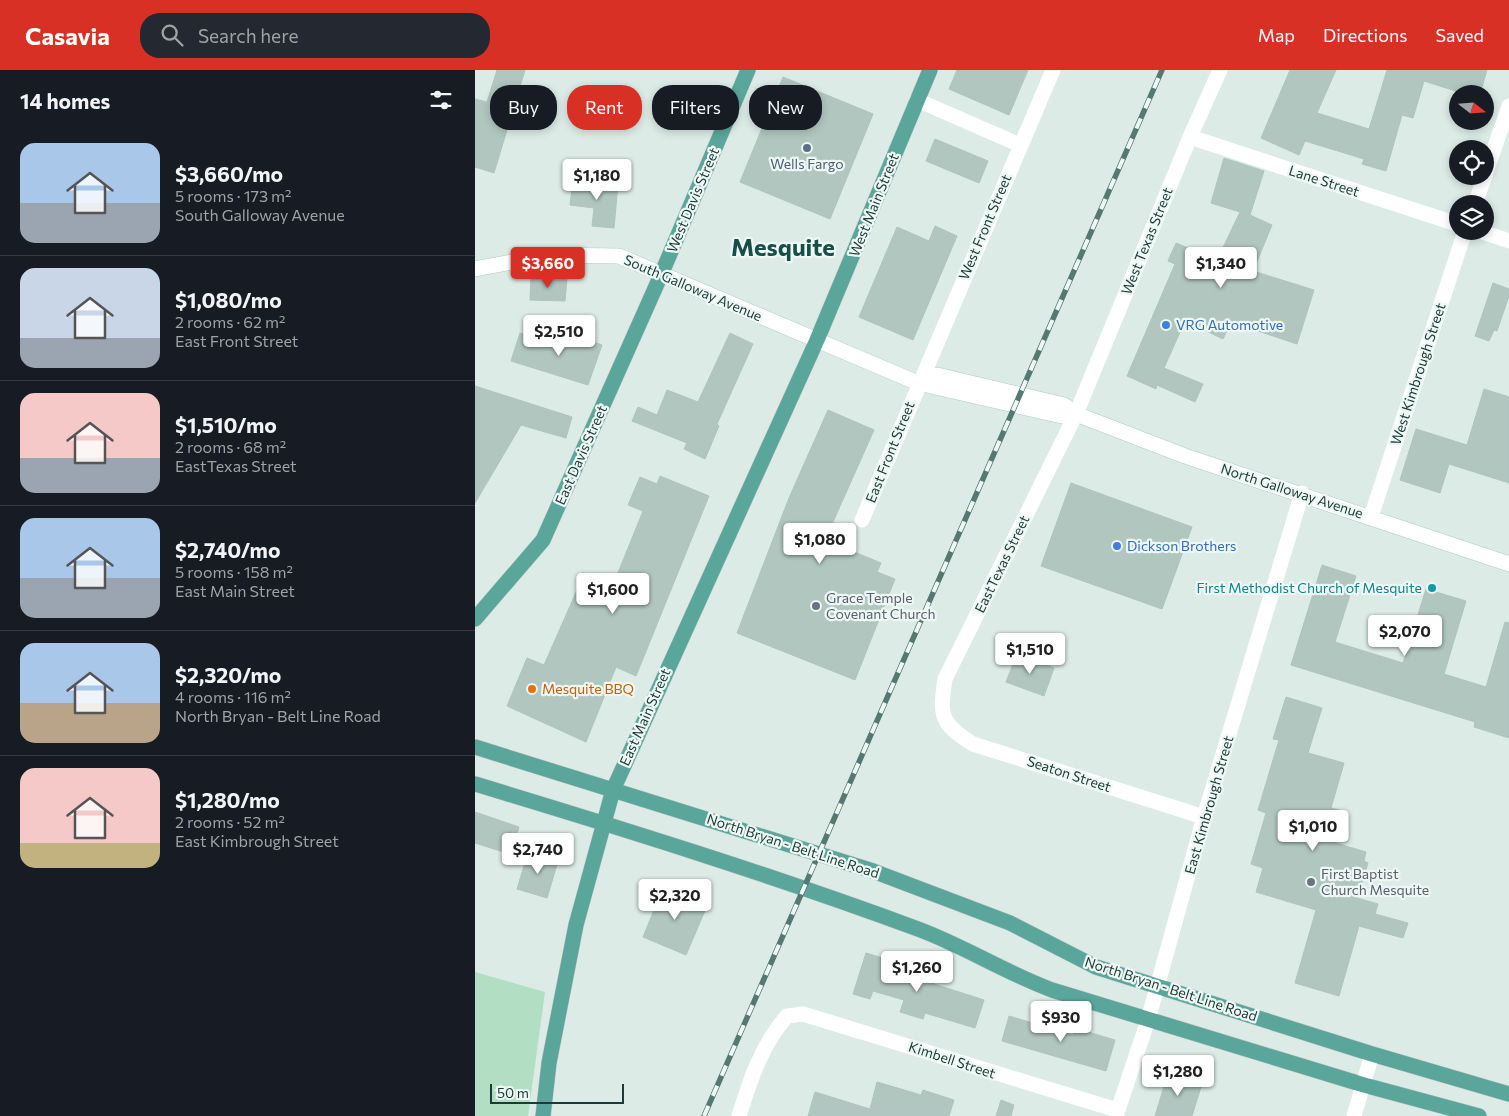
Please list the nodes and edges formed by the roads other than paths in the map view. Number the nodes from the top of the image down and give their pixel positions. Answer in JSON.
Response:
{"nodes":[{"id":1,"x":748,"y":70,"type":"edge"},
{"id":2,"x":931,"y":70,"type":"edge"},
{"id":3,"x":1053,"y":70,"type":"edge"},
{"id":4,"x":1220,"y":70,"type":"edge"},
{"id":5,"x":917,"y":100,"type":"junction"},
{"id":6,"x":1509,"y":106,"type":"edge"},
{"id":7,"x":1190,"y":137,"type":"junction"},
{"id":8,"x":1020,"y":145,"type":"junction"},
{"id":9,"x":1494,"y":150,"type":"edge"},
{"id":10,"x":1449,"y":221,"type":"edge"},
{"id":11,"x":1494,"y":236,"type":"edge"},
{"id":12,"x":1462,"y":240,"type":"edge"},
{"id":13,"x":1509,"y":241,"type":"edge"},
{"id":14,"x":475,"y":269,"type":"edge"},
{"id":15,"x":661,"y":275,"type":"junction"},
{"id":16,"x":817,"y":340,"type":"junction"},
{"id":17,"x":918,"y":383,"type":"junction"},
{"id":18,"x":1076,"y":414,"type":"junction"},
{"id":19,"x":1302,"y":493,"type":"junction"},
{"id":20,"x":1371,"y":517,"type":"junction"},
{"id":21,"x":861,"y":520,"type":"dead end"},
{"id":22,"x":1509,"y":564,"type":"edge"},
{"id":23,"x":475,"y":619,"type":"edge"},
{"id":24,"x":943,"y":717,"type":"joint"},
{"id":25,"x":475,"y":747,"type":"edge"},
{"id":26,"x":475,"y":784,"type":"edge"},
{"id":27,"x":613,"y":790,"type":"junction"},
{"id":28,"x":1204,"y":817,"type":"junction"},
{"id":29,"x":603,"y":821,"type":"junction"},
{"id":30,"x":1157,"y":986,"type":"junction"},
{"id":31,"x":1148,"y":1020,"type":"junction"},
{"id":32,"x":1372,"y":1054,"type":"junction"},
{"id":33,"x":1364,"y":1085,"type":"junction"},
{"id":34,"x":1509,"y":1094,"type":"edge"},
{"id":35,"x":1116,"y":1113,"type":"edge"},
{"id":36,"x":543,"y":1116,"type":"edge"},
{"id":37,"x":739,"y":1116,"type":"edge"},
{"id":38,"x":1354,"y":1116,"type":"edge"},
{"id":39,"x":1479,"y":1116,"type":"edge"}],
"edges":[{"from":1,"to":15,"type":"main road","name":"West Davis Street"},
{"from":2,"to":5,"type":"main road","name":"West Main Street"},
{"from":3,"to":8,"type":"street","name":"West Front Street"},
{"from":4,"to":7,"type":"street","name":"West Texas Street"},
{"from":5,"to":8,"type":"street"},
{"from":5,"to":16,"type":"main road","name":"West Main Street"},
{"from":6,"to":9,"type":"street"},
{"from":7,"to":10,"type":"street","name":"Lane Street"},
{"from":7,"to":18,"type":"street","name":"West Texas Street"},
{"from":8,"to":17,"type":"street","name":"West Front Street"},
{"from":11,"to":13,"type":"street"},
{"from":12,"to":20,"type":"street","name":"West Kimbrough Street"},
{"from":14,"to":15,"type":"street","name":"South Galloway Avenue"},
{"from":15,"to":16,"type":"street","name":"South Galloway Avenue"},
{"from":15,"to":23,"type":"main road","name":"East Davis Street"},
{"from":16,"to":17,"type":"street","name":"North Galloway Avenue"},
{"from":16,"to":27,"type":"main road","name":"East Main Street"},
{"from":17,"to":18,"type":"street","name":"North Galloway Avenue"},
{"from":17,"to":21,"type":"street","name":"East Front Street"},
{"from":18,"to":19,"type":"street","name":"North Galloway Avenue"},
{"from":18,"to":24,"type":"street","name":"EastTexas Street"},
{"from":19,"to":20,"type":"street","name":"North Galloway Avenue"},
{"from":19,"to":28,"type":"street","name":"East Kimbrough Street"},
{"from":20,"to":22,"type":"street","name":"North Galloway Avenue"},
{"from":24,"to":28,"type":"street","name":"Seaton Street"},
{"from":25,"to":27,"type":"main road","name":"North Bryan - Belt Line Road"},
{"from":26,"to":29,"type":"main road"},
{"from":27,"to":29,"type":"main road","name":"East Main Street"},
{"from":27,"to":30,"type":"main road","name":"North Bryan - Belt Line Road"},
{"from":28,"to":30,"type":"street","name":"East Kimbrough Street"},
{"from":29,"to":31,"type":"main road"},
{"from":29,"to":36,"type":"main road","name":"East Main Street"},
{"from":30,"to":31,"type":"street","name":"East Kimbrough Street"},
{"from":30,"to":32,"type":"main road","name":"North Bryan - Belt Line Road"},
{"from":31,"to":33,"type":"main road"},
{"from":31,"to":35,"type":"street","name":"East Kimbrough Street"},
{"from":32,"to":33,"type":"street"},
{"from":32,"to":34,"type":"main road","name":"North Bryan - Belt Line Road"},
{"from":33,"to":38,"type":"street"},
{"from":33,"to":39,"type":"main road"},
{"from":35,"to":37,"type":"street","name":"Kimbell Street"}]}
